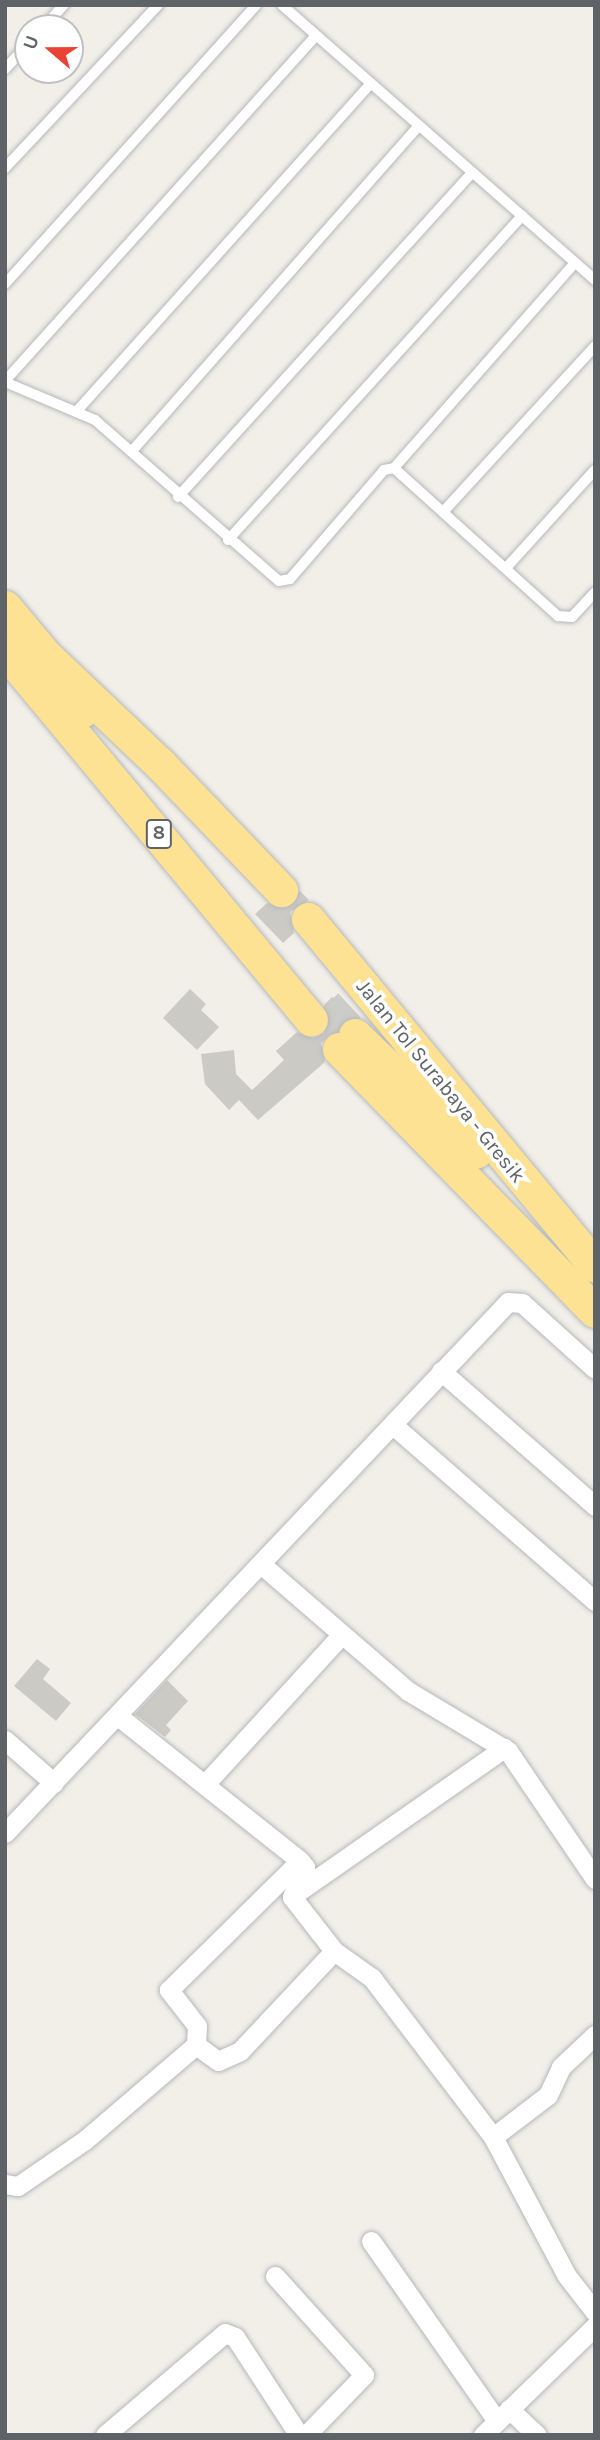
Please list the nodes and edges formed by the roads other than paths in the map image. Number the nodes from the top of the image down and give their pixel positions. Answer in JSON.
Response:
{"nodes":[{"id":1,"x":158,"y":5,"type":"edge"},
{"id":2,"x":256,"y":5,"type":"edge"},
{"id":3,"x":282,"y":5,"type":"edge"},
{"id":4,"x":316,"y":36,"type":"junction"},
{"id":5,"x":370,"y":84,"type":"junction"},
{"id":6,"x":419,"y":127,"type":"junction"},
{"id":7,"x":5,"y":168,"type":"edge"},
{"id":8,"x":472,"y":173,"type":"junction"},
{"id":9,"x":522,"y":216,"type":"junction"},
{"id":10,"x":575,"y":263,"type":"junction"},
{"id":11,"x":595,"y":280,"type":"edge"},
{"id":12,"x":5,"y":284,"type":"edge"},
{"id":13,"x":595,"y":346,"type":"edge"},
{"id":14,"x":5,"y":382,"type":"edge"},
{"id":15,"x":76,"y":412,"type":"junction"},
{"id":16,"x":132,"y":451,"type":"junction"},
{"id":17,"x":394,"y":468,"type":"junction"},
{"id":18,"x":595,"y":470,"type":"edge"},
{"id":19,"x":178,"y":497,"type":"junction"},
{"id":20,"x":443,"y":512,"type":"junction"},
{"id":21,"x":228,"y":540,"type":"junction"},
{"id":22,"x":506,"y":568,"type":"junction"},
{"id":23,"x":595,"y":592,"type":"edge"},
{"id":24,"x":5,"y":607,"type":"edge"},
{"id":25,"x":5,"y":651,"type":"edge"},
{"id":26,"x":45,"y":654,"type":"junction"},
{"id":27,"x":281,"y":890,"type":"dead end"},
{"id":28,"x":308,"y":919,"type":"dead end"},
{"id":29,"x":583,"y":1255,"type":"edge"},
{"id":30,"x":595,"y":1311,"type":"edge"},
{"id":31,"x":595,"y":1368,"type":"edge"},
{"id":32,"x":440,"y":1371,"type":"junction"},
{"id":33,"x":393,"y":1425,"type":"junction"},
{"id":34,"x":595,"y":1506,"type":"edge"},
{"id":35,"x":262,"y":1565,"type":"junction"},
{"id":36,"x":595,"y":1601,"type":"edge"},
{"id":37,"x":340,"y":1636,"type":"junction"},
{"id":38,"x":118,"y":1716,"type":"junction"},
{"id":39,"x":5,"y":1740,"type":"edge"},
{"id":40,"x":504,"y":1748,"type":"junction"},
{"id":41,"x":54,"y":1783,"type":"junction"},
{"id":42,"x":206,"y":1783,"type":"junction"},
{"id":43,"x":5,"y":1833,"type":"edge"},
{"id":44,"x":300,"y":1861,"type":"junction"},
{"id":45,"x":592,"y":1870,"type":"edge"},
{"id":46,"x":292,"y":1897,"type":"junction"},
{"id":47,"x":334,"y":1951,"type":"junction"},
{"id":48,"x":595,"y":2035,"type":"edge"},
{"id":49,"x":195,"y":2045,"type":"junction"},
{"id":50,"x":494,"y":2137,"type":"junction"},
{"id":51,"x":5,"y":2184,"type":"edge"},
{"id":52,"x":371,"y":2241,"type":"dead end"},
{"id":53,"x":275,"y":2276,"type":"dead end"},
{"id":54,"x":594,"y":2304,"type":"edge"},
{"id":55,"x":595,"y":2326,"type":"edge"},
{"id":56,"x":496,"y":2422,"type":"edge"},
{"id":57,"x":105,"y":2435,"type":"edge"},
{"id":58,"x":299,"y":2435,"type":"edge"},
{"id":59,"x":306,"y":2435,"type":"edge"},
{"id":60,"x":537,"y":2435,"type":"edge"}],
"edges":[{"from":1,"to":7,"type":"lane"},
{"from":2,"to":12,"type":"lane"},
{"from":3,"to":4,"type":"lane"},
{"from":4,"to":5,"type":"lane"},
{"from":4,"to":14,"type":"lane"},
{"from":5,"to":6,"type":"lane"},
{"from":5,"to":15,"type":"lane"},
{"from":6,"to":8,"type":"lane"},
{"from":6,"to":16,"type":"lane"},
{"from":8,"to":9,"type":"lane"},
{"from":8,"to":19,"type":"lane"},
{"from":9,"to":10,"type":"lane"},
{"from":9,"to":21,"type":"lane"},
{"from":10,"to":11,"type":"lane"},
{"from":10,"to":17,"type":"lane"},
{"from":13,"to":20,"type":"lane"},
{"from":14,"to":15,"type":"lane"},
{"from":15,"to":16,"type":"lane"},
{"from":16,"to":19,"type":"lane"},
{"from":17,"to":20,"type":"lane"},
{"from":17,"to":21,"type":"lane"},
{"from":18,"to":22,"type":"lane"},
{"from":19,"to":21,"type":"lane"},
{"from":20,"to":22,"type":"lane"},
{"from":22,"to":23,"type":"lane"},
{"from":24,"to":26,"type":"highway","name":"Jalan Tol Surabaya - Gresik","number":"8"},
{"from":25,"to":26,"type":"highway","name":"Jalan Tol Surabaya - Gresik","number":"8"},
{"from":26,"to":27,"type":"highway","name":"Jalan Tol Surabaya - Gresik","number":"8"},
{"from":28,"to":29,"type":"highway","name":"Jalan Tol Surabaya - Gresik"},
{"from":29,"to":30,"type":"highway","name":"Jalan Tol Surabaya - Gresik"},
{"from":31,"to":32,"type":"street"},
{"from":32,"to":33,"type":"street"},
{"from":32,"to":34,"type":"street"},
{"from":33,"to":35,"type":"street"},
{"from":33,"to":36,"type":"street"},
{"from":35,"to":37,"type":"street"},
{"from":35,"to":38,"type":"street"},
{"from":37,"to":40,"type":"street"},
{"from":37,"to":42,"type":"street"},
{"from":38,"to":41,"type":"street"},
{"from":38,"to":42,"type":"street"},
{"from":39,"to":41,"type":"street"},
{"from":40,"to":45,"type":"street"},
{"from":40,"to":46,"type":"street"},
{"from":41,"to":43,"type":"street"},
{"from":42,"to":44,"type":"street"},
{"from":44,"to":46,"type":"street"},
{"from":44,"to":49,"type":"street"},
{"from":46,"to":47,"type":"street"},
{"from":47,"to":49,"type":"street"},
{"from":47,"to":50,"type":"street"},
{"from":48,"to":50,"type":"street"},
{"from":49,"to":51,"type":"street"},
{"from":50,"to":54,"type":"street"},
{"from":52,"to":56,"type":"street"},
{"from":53,"to":59,"type":"street"},
{"from":55,"to":56,"type":"street"},
{"from":56,"to":60,"type":"street"},
{"from":57,"to":58,"type":"street"}]}
